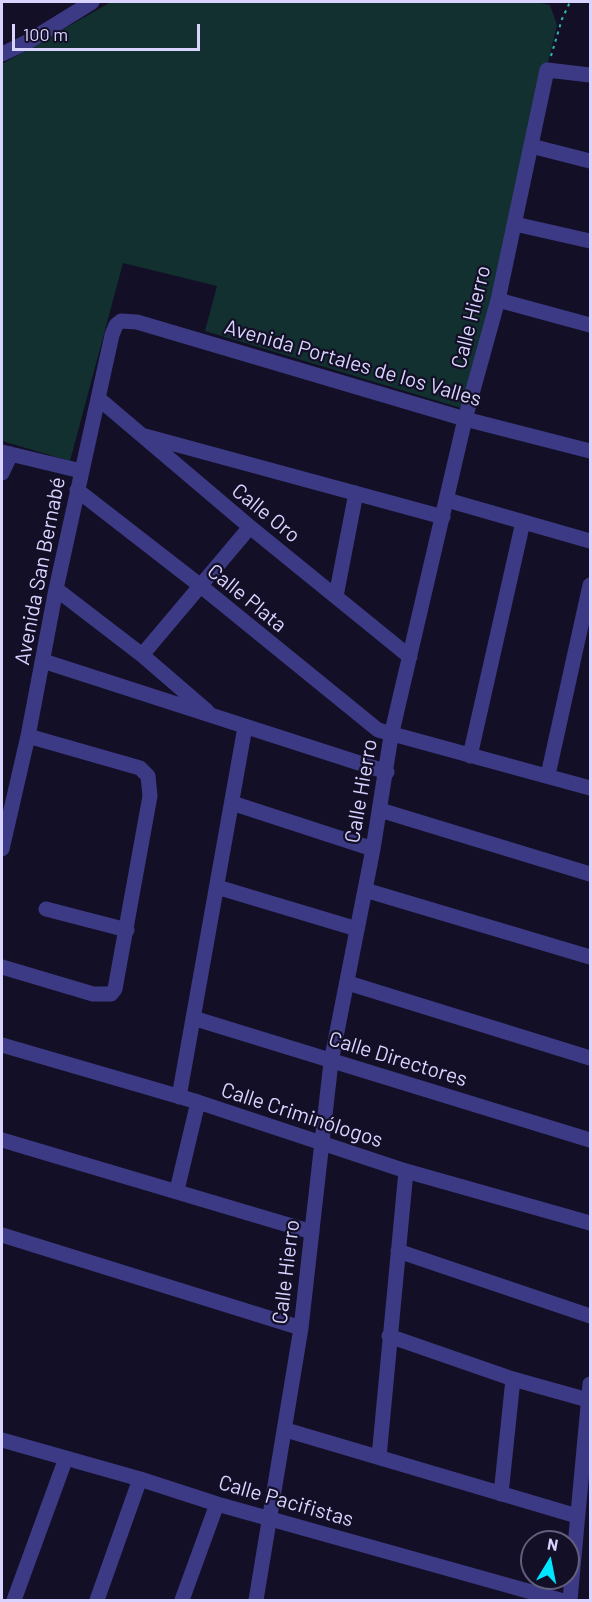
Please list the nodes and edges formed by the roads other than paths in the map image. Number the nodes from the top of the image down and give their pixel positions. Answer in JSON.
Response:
{"nodes":[{"id":1,"x":92,"y":2,"type":"edge"},
{"id":2,"x":2,"y":54,"type":"edge"},
{"id":3,"x":591,"y":75,"type":"edge"},
{"id":4,"x":531,"y":146,"type":"junction"},
{"id":5,"x":591,"y":161,"type":"edge"},
{"id":6,"x":515,"y":224,"type":"junction"},
{"id":7,"x":591,"y":241,"type":"edge"},
{"id":8,"x":498,"y":300,"type":"junction"},
{"id":9,"x":591,"y":325,"type":"edge"},
{"id":10,"x":112,"y":335,"type":"joint"},
{"id":11,"x":98,"y":398,"type":"junction"},
{"id":12,"x":465,"y":419,"type":"junction"},
{"id":13,"x":139,"y":434,"type":"junction"},
{"id":14,"x":591,"y":451,"type":"edge"},
{"id":15,"x":6,"y":453,"type":"edge"},
{"id":16,"x":81,"y":471,"type":"junction"},
{"id":17,"x":2,"y":472,"type":"edge"},
{"id":18,"x":77,"y":490,"type":"junction"},
{"id":19,"x":356,"y":493,"type":"junction"},
{"id":20,"x":447,"y":500,"type":"junction"},
{"id":21,"x":443,"y":517,"type":"junction"},
{"id":22,"x":523,"y":522,"type":"junction"},
{"id":23,"x":250,"y":527,"type":"junction"},
{"id":24,"x":591,"y":541,"type":"edge"},
{"id":25,"x":591,"y":585,"type":"edge"},
{"id":26,"x":202,"y":587,"type":"junction"},
{"id":27,"x":56,"y":589,"type":"junction"},
{"id":28,"x":336,"y":596,"type":"junction"},
{"id":29,"x":142,"y":655,"type":"junction"},
{"id":30,"x":410,"y":657,"type":"junction"},
{"id":31,"x":43,"y":661,"type":"junction"},
{"id":32,"x":211,"y":715,"type":"junction"},
{"id":33,"x":245,"y":728,"type":"junction"},
{"id":34,"x":28,"y":736,"type":"junction"},
{"id":35,"x":391,"y":736,"type":"junction"},
{"id":36,"x":470,"y":756,"type":"junction"},
{"id":37,"x":387,"y":772,"type":"junction"},
{"id":38,"x":548,"y":775,"type":"junction"},
{"id":39,"x":591,"y":788,"type":"edge"},
{"id":40,"x":232,"y":803,"type":"junction"},
{"id":41,"x":380,"y":810,"type":"junction"},
{"id":42,"x":2,"y":849,"type":"edge"},
{"id":43,"x":373,"y":849,"type":"junction"},
{"id":44,"x":591,"y":874,"type":"edge"},
{"id":45,"x":217,"y":887,"type":"junction"},
{"id":46,"x":365,"y":890,"type":"junction"},
{"id":47,"x":46,"y":909,"type":"dead end"},
{"id":48,"x":357,"y":929,"type":"junction"},
{"id":49,"x":127,"y":930,"type":"junction"},
{"id":50,"x":591,"y":957,"type":"edge"},
{"id":51,"x":2,"y":967,"type":"edge"},
{"id":52,"x":348,"y":983,"type":"junction"},
{"id":53,"x":193,"y":1018,"type":"junction"},
{"id":54,"x":2,"y":1045,"type":"edge"},
{"id":55,"x":591,"y":1058,"type":"edge"},
{"id":56,"x":331,"y":1062,"type":"junction"},
{"id":57,"x":179,"y":1097,"type":"junction"},
{"id":58,"x":198,"y":1102,"type":"junction"},
{"id":59,"x":2,"y":1140,"type":"edge"},
{"id":60,"x":591,"y":1140,"type":"edge"},
{"id":61,"x":322,"y":1143,"type":"junction"},
{"id":62,"x":406,"y":1171,"type":"junction"},
{"id":63,"x":177,"y":1190,"type":"junction"},
{"id":64,"x":591,"y":1223,"type":"edge"},
{"id":65,"x":312,"y":1232,"type":"junction"},
{"id":66,"x":2,"y":1235,"type":"edge"},
{"id":67,"x":398,"y":1251,"type":"junction"},
{"id":68,"x":591,"y":1316,"type":"edge"},
{"id":69,"x":301,"y":1328,"type":"junction"},
{"id":70,"x":389,"y":1336,"type":"junction"},
{"id":71,"x":513,"y":1379,"type":"junction"},
{"id":72,"x":590,"y":1392,"type":"edge"},
{"id":73,"x":286,"y":1430,"type":"junction"},
{"id":74,"x":2,"y":1440,"type":"edge"},
{"id":75,"x":379,"y":1457,"type":"junction"},
{"id":76,"x":66,"y":1458,"type":"junction"},
{"id":77,"x":140,"y":1479,"type":"junction"},
{"id":78,"x":501,"y":1494,"type":"junction"},
{"id":79,"x":217,"y":1504,"type":"junction"},
{"id":80,"x":577,"y":1516,"type":"junction"},
{"id":81,"x":272,"y":1519,"type":"junction"},
{"id":82,"x":14,"y":1600,"type":"edge"},
{"id":83,"x":97,"y":1600,"type":"edge"},
{"id":84,"x":182,"y":1600,"type":"edge"},
{"id":85,"x":256,"y":1600,"type":"edge"},
{"id":86,"x":559,"y":1600,"type":"edge"},
{"id":87,"x":570,"y":1600,"type":"edge"}],
"edges":[{"from":1,"to":2,"type":"street"},
{"from":3,"to":4,"type":"street","name":"Calle Hierro"},
{"from":4,"to":5,"type":"street"},
{"from":4,"to":6,"type":"street","name":"Calle Hierro"},
{"from":6,"to":7,"type":"street"},
{"from":6,"to":8,"type":"street","name":"Calle Hierro"},
{"from":8,"to":9,"type":"street"},
{"from":8,"to":12,"type":"street","name":"Calle Hierro"},
{"from":10,"to":11,"type":"street","name":"Avenida San Bernabé"},
{"from":10,"to":12,"type":"street","name":"Avenida Portales de los Valles"},
{"from":11,"to":13,"type":"street","name":"Calle Oro"},
{"from":11,"to":16,"type":"street","name":"Avenida San Bernabé"},
{"from":12,"to":14,"type":"street","name":"Avenida Portales de los Valles"},
{"from":12,"to":20,"type":"street","name":"Calle Hierro"},
{"from":13,"to":19,"type":"street"},
{"from":13,"to":23,"type":"street","name":"Calle Oro"},
{"from":15,"to":16,"type":"street"},
{"from":15,"to":17,"type":"street"},
{"from":16,"to":18,"type":"street","name":"Avenida San Bernabé"},
{"from":18,"to":26,"type":"street","name":"Calle Plata"},
{"from":18,"to":27,"type":"street","name":"Avenida San Bernabé"},
{"from":19,"to":21,"type":"street"},
{"from":19,"to":28,"type":"street"},
{"from":20,"to":21,"type":"street","name":"Calle Hierro"},
{"from":20,"to":22,"type":"street"},
{"from":21,"to":30,"type":"street","name":"Calle Hierro"},
{"from":22,"to":24,"type":"street"},
{"from":22,"to":36,"type":"street"},
{"from":23,"to":26,"type":"street"},
{"from":23,"to":28,"type":"street","name":"Calle Oro"},
{"from":25,"to":38,"type":"street"},
{"from":26,"to":29,"type":"street"},
{"from":26,"to":35,"type":"street","name":"Calle Plata"},
{"from":27,"to":29,"type":"street"},
{"from":27,"to":31,"type":"street","name":"Avenida San Bernabé"},
{"from":28,"to":30,"type":"street","name":"Calle Oro"},
{"from":29,"to":32,"type":"street"},
{"from":30,"to":35,"type":"street","name":"Calle Hierro"},
{"from":31,"to":32,"type":"street"},
{"from":31,"to":34,"type":"street","name":"Avenida San Bernabé"},
{"from":32,"to":33,"type":"street"},
{"from":33,"to":37,"type":"street"},
{"from":33,"to":40,"type":"street"},
{"from":34,"to":42,"type":"street","name":"Avenida San Bernabé"},
{"from":34,"to":49,"type":"street"},
{"from":35,"to":36,"type":"street","name":"Calle Plata"},
{"from":35,"to":37,"type":"street","name":"Calle Hierro"},
{"from":36,"to":38,"type":"street","name":"Calle Plata"},
{"from":37,"to":41,"type":"street","name":"Calle Hierro"},
{"from":38,"to":39,"type":"street","name":"Calle Plata"},
{"from":40,"to":43,"type":"street"},
{"from":40,"to":45,"type":"street"},
{"from":41,"to":43,"type":"street","name":"Calle Hierro"},
{"from":41,"to":44,"type":"street"},
{"from":43,"to":46,"type":"street","name":"Calle Hierro"},
{"from":45,"to":48,"type":"street"},
{"from":45,"to":53,"type":"street"},
{"from":46,"to":48,"type":"street","name":"Calle Hierro"},
{"from":46,"to":50,"type":"street"},
{"from":47,"to":49,"type":"street"},
{"from":48,"to":52,"type":"street","name":"Calle Hierro"},
{"from":49,"to":51,"type":"street"},
{"from":52,"to":55,"type":"street"},
{"from":52,"to":56,"type":"street","name":"Calle Hierro"},
{"from":53,"to":56,"type":"street","name":"Calle Directores"},
{"from":53,"to":57,"type":"street"},
{"from":54,"to":57,"type":"street","name":"Calle Criminólogos"},
{"from":56,"to":60,"type":"street","name":"Calle Directores"},
{"from":56,"to":61,"type":"street","name":"Calle Hierro"},
{"from":57,"to":58,"type":"street","name":"Calle Criminólogos"},
{"from":58,"to":61,"type":"street","name":"Calle Criminólogos"},
{"from":58,"to":63,"type":"street"},
{"from":59,"to":63,"type":"street"},
{"from":61,"to":62,"type":"street","name":"Calle Criminólogos"},
{"from":61,"to":65,"type":"street","name":"Calle Hierro"},
{"from":62,"to":64,"type":"street","name":"Calle Criminólogos"},
{"from":62,"to":67,"type":"street"},
{"from":63,"to":65,"type":"street"},
{"from":65,"to":69,"type":"street","name":"Calle Hierro"},
{"from":66,"to":69,"type":"street"},
{"from":67,"to":68,"type":"street"},
{"from":67,"to":70,"type":"street"},
{"from":69,"to":73,"type":"street","name":"Calle Hierro"},
{"from":70,"to":71,"type":"street"},
{"from":70,"to":75,"type":"street"},
{"from":71,"to":72,"type":"street"},
{"from":71,"to":78,"type":"street"},
{"from":72,"to":80,"type":"street"},
{"from":73,"to":75,"type":"street"},
{"from":73,"to":81,"type":"street","name":"Calle Hierro"},
{"from":74,"to":76,"type":"street","name":"Calle Pacifistas"},
{"from":75,"to":78,"type":"street"},
{"from":76,"to":77,"type":"street","name":"Calle Pacifistas"},
{"from":76,"to":82,"type":"street"},
{"from":77,"to":79,"type":"street","name":"Calle Pacifistas"},
{"from":77,"to":83,"type":"street"},
{"from":78,"to":80,"type":"street"},
{"from":79,"to":81,"type":"street","name":"Calle Pacifistas"},
{"from":79,"to":84,"type":"street"},
{"from":80,"to":87,"type":"street"},
{"from":81,"to":85,"type":"street","name":"Calle Hierro"},
{"from":81,"to":86,"type":"street","name":"Calle Pacifistas"}]}
